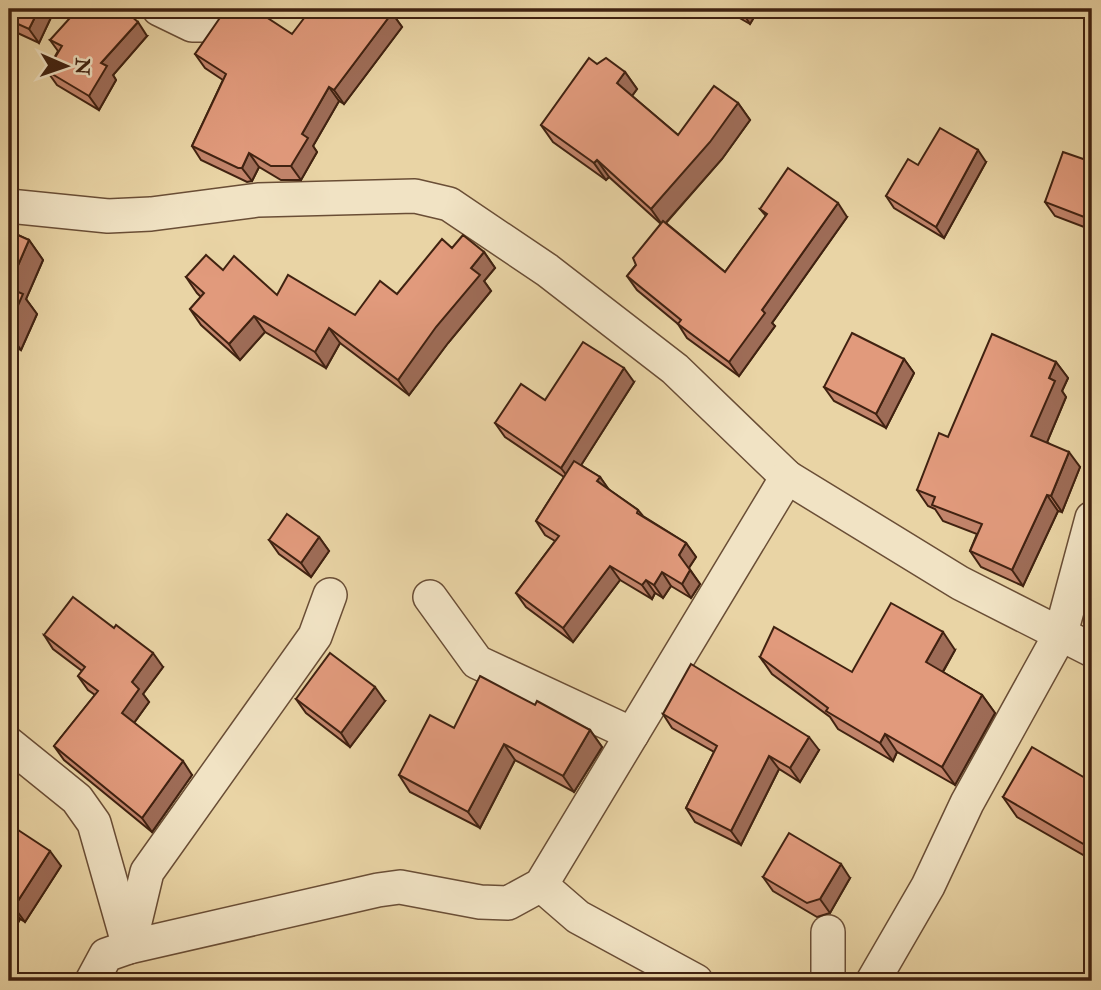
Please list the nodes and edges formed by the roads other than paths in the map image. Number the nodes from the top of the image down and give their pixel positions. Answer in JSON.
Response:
{"nodes":[{"id":1,"x":159,"y":9,"type":"edge"},
{"id":2,"x":222,"y":9,"type":"edge"},
{"id":3,"x":9,"y":206,"type":"edge"},
{"id":4,"x":787,"y":477,"type":"junction"},
{"id":5,"x":1092,"y":518,"type":"edge"},
{"id":6,"x":330,"y":595,"type":"dead end"},
{"id":7,"x":430,"y":597,"type":"dead end"},
{"id":8,"x":1061,"y":633,"type":"junction"},
{"id":9,"x":1092,"y":650,"type":"edge"},
{"id":10,"x":632,"y":734,"type":"junction"},
{"id":11,"x":9,"y":744,"type":"edge"},
{"id":12,"x":541,"y":886,"type":"junction"},
{"id":13,"x":828,"y":932,"type":"dead end"},
{"id":14,"x":129,"y":947,"type":"junction"},
{"id":15,"x":92,"y":981,"type":"edge"},
{"id":16,"x":695,"y":981,"type":"edge"},
{"id":17,"x":828,"y":981,"type":"edge"},
{"id":18,"x":873,"y":981,"type":"edge"}],
"edges":[{"from":1,"to":2,"type":"street"},
{"from":3,"to":4,"type":"street"},
{"from":4,"to":8,"type":"street"},
{"from":4,"to":10,"type":"street"},
{"from":5,"to":8,"type":"street"},
{"from":6,"to":14,"type":"street"},
{"from":7,"to":10,"type":"street"},
{"from":8,"to":9,"type":"street"},
{"from":8,"to":18,"type":"street"},
{"from":10,"to":12,"type":"street"},
{"from":11,"to":14,"type":"street"},
{"from":12,"to":14,"type":"street"},
{"from":12,"to":16,"type":"street"},
{"from":13,"to":17,"type":"street"},
{"from":14,"to":15,"type":"street"}]}
